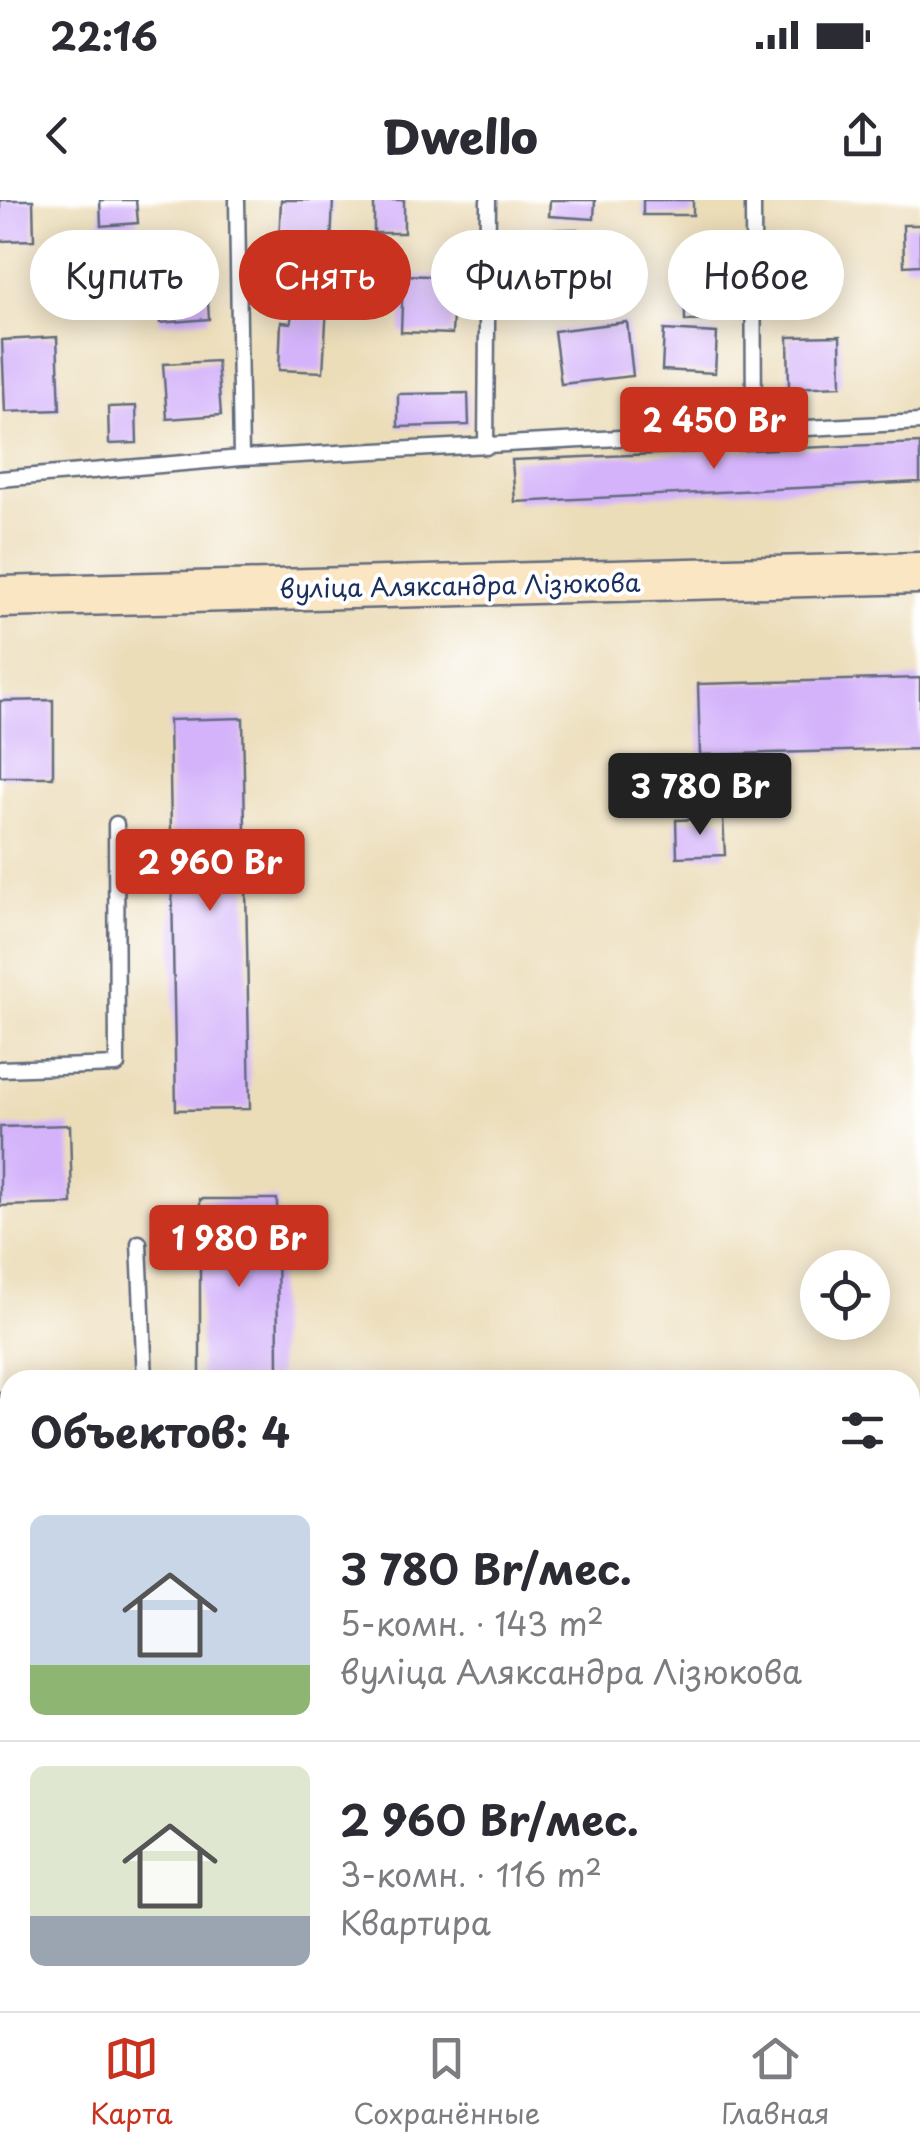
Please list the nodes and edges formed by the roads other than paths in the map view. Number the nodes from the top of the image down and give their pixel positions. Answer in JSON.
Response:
{"nodes":[{"id":1,"x":237,"y":200,"type":"edge"},
{"id":2,"x":488,"y":200,"type":"edge"},
{"id":3,"x":754,"y":200,"type":"edge"},
{"id":4,"x":920,"y":422,"type":"edge"},
{"id":5,"x":754,"y":433,"type":"junction"},
{"id":6,"x":486,"y":447,"type":"junction"},
{"id":7,"x":240,"y":458,"type":"junction"},
{"id":8,"x":0,"y":480,"type":"edge"},
{"id":9,"x":920,"y":574,"type":"edge"},
{"id":10,"x":0,"y":596,"type":"edge"},
{"id":11,"x":116,"y":824,"type":"dead end"},
{"id":12,"x":0,"y":1070,"type":"edge"},
{"id":13,"x":139,"y":1243,"type":"dead end"},
{"id":14,"x":145,"y":1370,"type":"edge"}],
"edges":[{"from":1,"to":7,"type":"lane"},
{"from":2,"to":6,"type":"lane"},
{"from":3,"to":5,"type":"lane"},
{"from":4,"to":5,"type":"lane"},
{"from":5,"to":6,"type":"lane"},
{"from":6,"to":7,"type":"lane"},
{"from":7,"to":8,"type":"lane"},
{"from":9,"to":10,"type":"street","name":"вуліца Аляксандра Лізюкова"},
{"from":11,"to":12,"type":"lane"},
{"from":13,"to":14,"type":"lane"}]}
